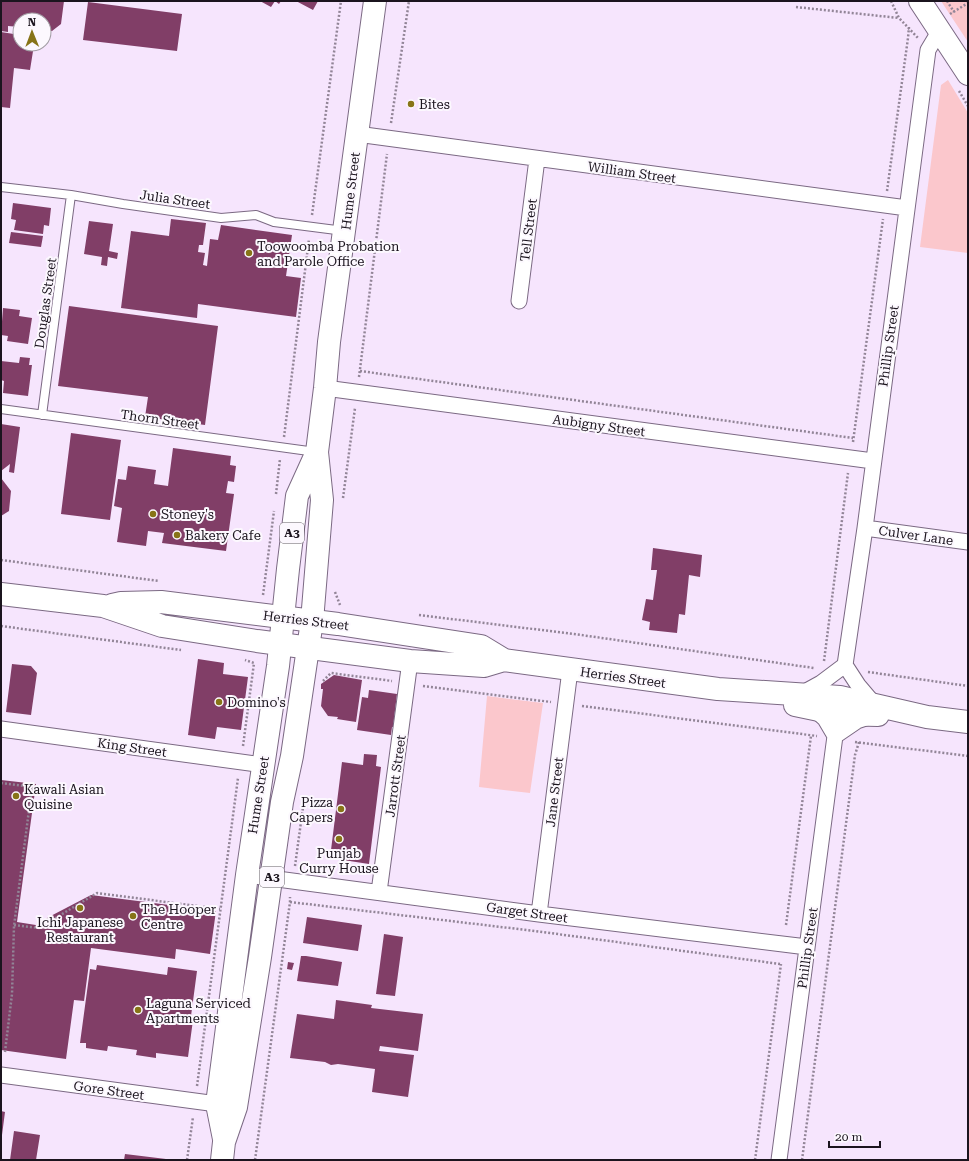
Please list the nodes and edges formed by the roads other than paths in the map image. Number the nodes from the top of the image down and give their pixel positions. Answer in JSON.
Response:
{"nodes":[{"id":1,"x":374,"y":1,"type":"edge"},
{"id":2,"x":920,"y":1,"type":"edge"},
{"id":3,"x":945,"y":22,"type":"junction"},
{"id":4,"x":968,"y":74,"type":"edge"},
{"id":5,"x":357,"y":134,"type":"junction"},
{"id":6,"x":537,"y":159,"type":"junction"},
{"id":7,"x":1,"y":187,"type":"edge"},
{"id":8,"x":71,"y":195,"type":"junction"},
{"id":9,"x":906,"y":208,"type":"junction"},
{"id":10,"x":345,"y":231,"type":"junction"},
{"id":11,"x":519,"y":301,"type":"dead end"},
{"id":12,"x":325,"y":388,"type":"junction"},
{"id":13,"x":1,"y":409,"type":"edge"},
{"id":14,"x":42,"y":415,"type":"junction"},
{"id":15,"x":317,"y":452,"type":"junction"},
{"id":16,"x":873,"y":461,"type":"junction"},
{"id":17,"x":865,"y":528,"type":"junction"},
{"id":18,"x":968,"y":542,"type":"edge"},
{"id":19,"x":1,"y":594,"type":"edge"},
{"id":20,"x":103,"y":606,"type":"junction"},
{"id":21,"x":283,"y":617,"type":"junction"},
{"id":22,"x":312,"y":621,"type":"junction"},
{"id":23,"x":280,"y":644,"type":"junction"},
{"id":24,"x":309,"y":647,"type":"junction"},
{"id":25,"x":504,"y":660,"type":"junction"},
{"id":26,"x":410,"y":661,"type":"junction"},
{"id":27,"x":845,"y":665,"type":"junction"},
{"id":28,"x":570,"y":670,"type":"junction"},
{"id":29,"x":807,"y":702,"type":"junction"},
{"id":30,"x":874,"y":710,"type":"junction"},
{"id":31,"x":968,"y":722,"type":"edge"},
{"id":32,"x":1,"y":729,"type":"edge"},
{"id":33,"x":835,"y":737,"type":"junction"},
{"id":34,"x":263,"y":765,"type":"junction"},
{"id":35,"x":246,"y":875,"type":"junction"},
{"id":36,"x":282,"y":879,"type":"junction"},
{"id":37,"x":380,"y":892,"type":"junction"},
{"id":38,"x":539,"y":914,"type":"junction"},
{"id":39,"x":807,"y":947,"type":"junction"},
{"id":40,"x":1,"y":1075,"type":"edge"},
{"id":41,"x":217,"y":1104,"type":"junction"},
{"id":42,"x":223,"y":1151,"type":"edge"},
{"id":43,"x":779,"y":1160,"type":"edge"}],
"edges":[{"from":1,"to":5,"type":"main road","name":"Hume Street","number":"A3"},
{"from":2,"to":3,"type":"main road"},
{"from":3,"to":4,"type":"main road"},
{"from":3,"to":9,"type":"street","name":"Phillip Street"},
{"from":5,"to":6,"type":"street","name":"William Street"},
{"from":5,"to":10,"type":"main road","name":"Hume Street","number":"A3"},
{"from":6,"to":9,"type":"street","name":"William Street"},
{"from":6,"to":11,"type":"street","name":"Tell Street"},
{"from":7,"to":8,"type":"lane","name":"Julia Street"},
{"from":8,"to":10,"type":"lane","name":"Julia Street"},
{"from":8,"to":14,"type":"lane","name":"Douglas Street"},
{"from":9,"to":16,"type":"street","name":"Phillip Street"},
{"from":10,"to":12,"type":"main road","name":"Hume Street","number":"A3"},
{"from":12,"to":15,"type":"main road","name":"Hume Street","number":"A3"},
{"from":12,"to":16,"type":"street","name":"Aubigny Street"},
{"from":13,"to":14,"type":"lane","name":"Thorn Street"},
{"from":14,"to":15,"type":"lane","name":"Thorn Street"},
{"from":15,"to":21,"type":"main road","name":"Hume Street","number":"A3"},
{"from":15,"to":22,"type":"main road","name":"Hume Street","number":"A3"},
{"from":16,"to":17,"type":"street","name":"Phillip Street"},
{"from":17,"to":18,"type":"street","name":"Culver Lane"},
{"from":17,"to":27,"type":"street","name":"Phillip Street"},
{"from":19,"to":20,"type":"main road","name":"Herries Street"},
{"from":20,"to":21,"type":"main road","name":"Herries Street"},
{"from":20,"to":23,"type":"main road","name":"Herries Street"},
{"from":21,"to":22,"type":"main road","name":"Herries Street"},
{"from":21,"to":23,"type":"main road","name":"Hume Street","number":"A3"},
{"from":22,"to":24,"type":"main road","name":"Hume Street","number":"A3"},
{"from":22,"to":25,"type":"main road","name":"Herries Street"},
{"from":23,"to":24,"type":"main road","name":"Herries Street"},
{"from":23,"to":34,"type":"main road","name":"Hume Street","number":"A3"},
{"from":24,"to":26,"type":"main road","name":"Herries Street"},
{"from":24,"to":36,"type":"main road","name":"Hume Street","number":"A3"},
{"from":25,"to":26,"type":"main road","name":"Herries Street"},
{"from":25,"to":28,"type":"main road","name":"Herries Street"},
{"from":26,"to":37,"type":"street","name":"Jarrott Street"},
{"from":27,"to":29,"type":"street"},
{"from":27,"to":30,"type":"street"},
{"from":28,"to":29,"type":"main road","name":"Herries Street"},
{"from":28,"to":38,"type":"street","name":"Jane Street"},
{"from":29,"to":30,"type":"main road","name":"Herries Street"},
{"from":29,"to":33,"type":"street"},
{"from":30,"to":31,"type":"main road","name":"Herries Street"},
{"from":30,"to":33,"type":"street"},
{"from":32,"to":34,"type":"street","name":"King Street"},
{"from":33,"to":39,"type":"street","name":"Phillip Street"},
{"from":34,"to":35,"type":"main road","name":"Hume Street","number":"A3"},
{"from":35,"to":36,"type":"street","name":"Garget Street"},
{"from":35,"to":41,"type":"main road","name":"Hume Street","number":"A3"},
{"from":36,"to":37,"type":"street","name":"Garget Street"},
{"from":36,"to":42,"type":"main road","name":"Hume Street","number":"A3"},
{"from":37,"to":38,"type":"street","name":"Garget Street"},
{"from":38,"to":39,"type":"street","name":"Garget Street"},
{"from":39,"to":43,"type":"street","name":"Phillip Street"},
{"from":40,"to":41,"type":"street","name":"Gore Street"},
{"from":41,"to":42,"type":"main road","name":"Hume Street","number":"A3"}]}
